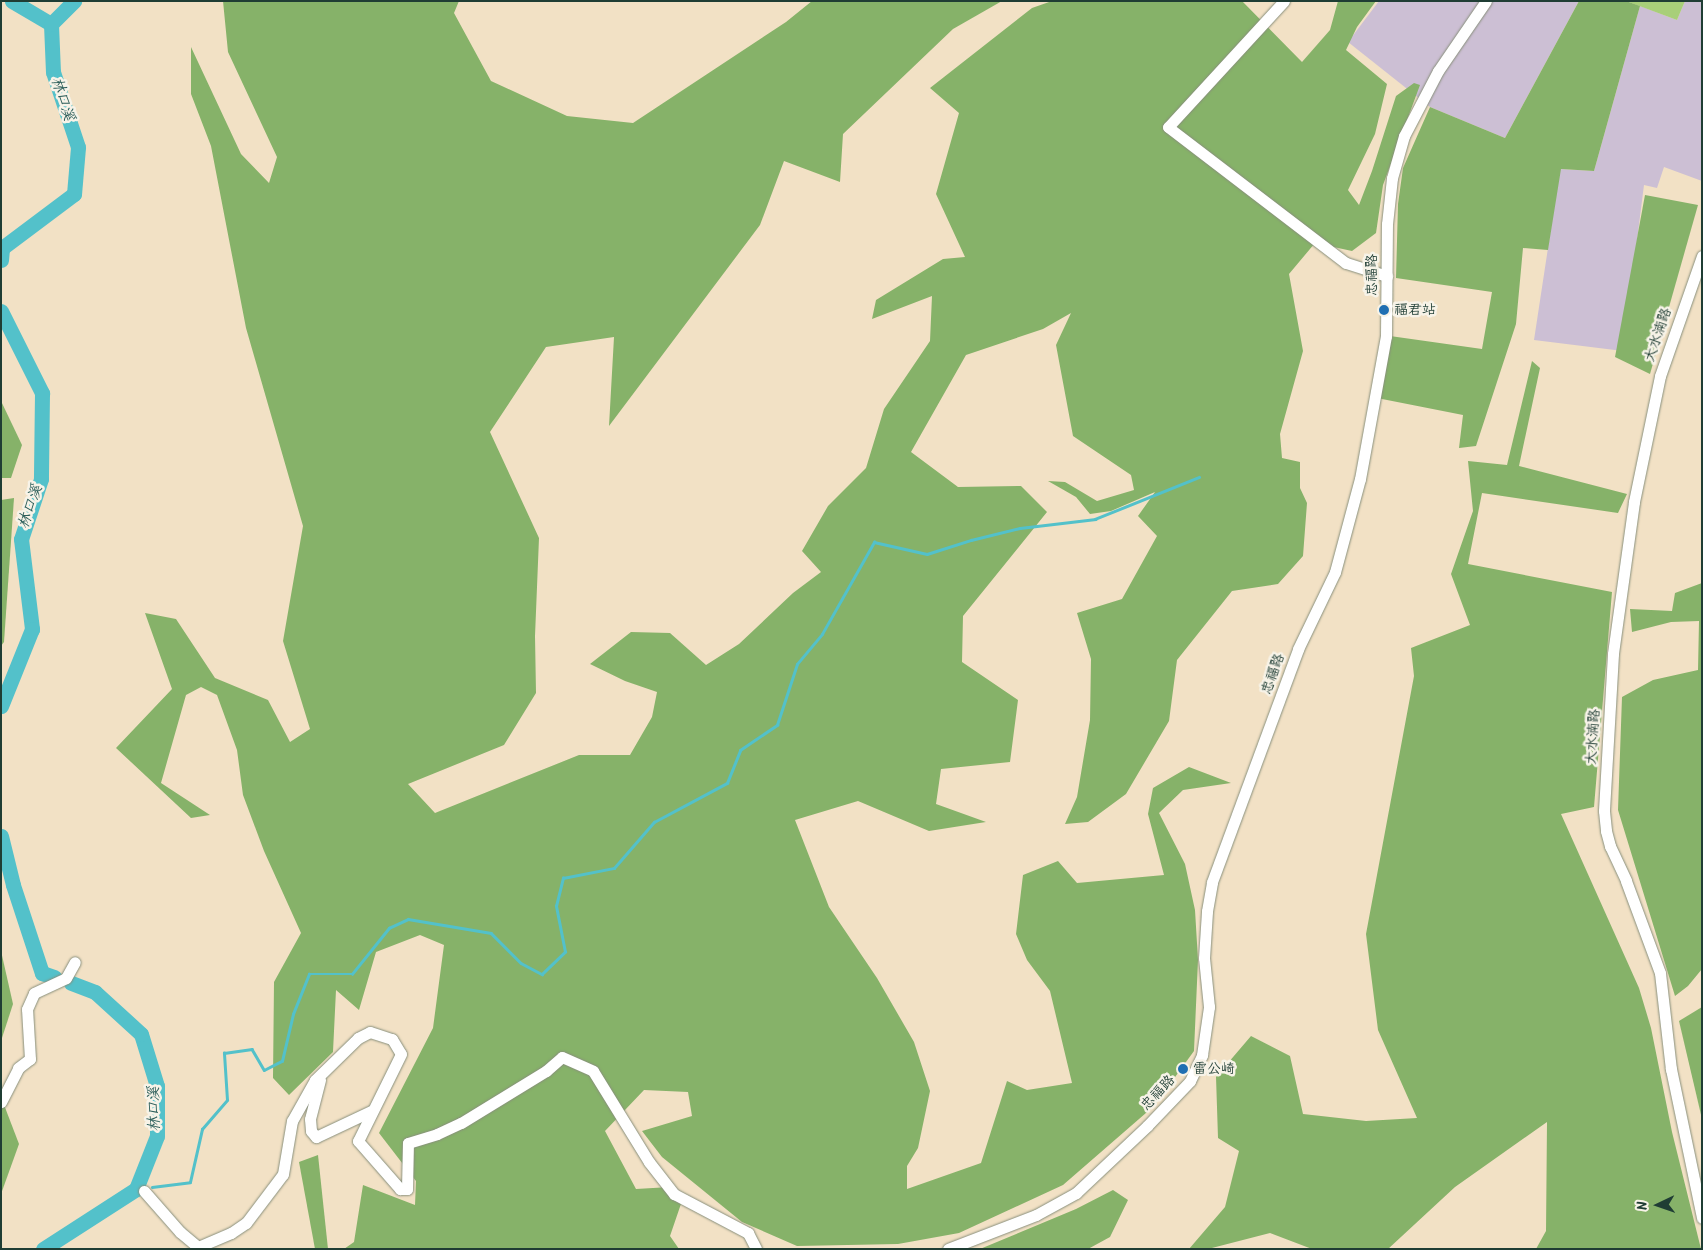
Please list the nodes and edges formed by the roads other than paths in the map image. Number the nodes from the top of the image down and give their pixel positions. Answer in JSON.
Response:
{"nodes":[{"id":1,"x":1284,"y":1,"type":"edge"},
{"id":2,"x":1486,"y":1,"type":"edge"},
{"id":3,"x":1702,"y":256,"type":"edge"},
{"id":4,"x":1388,"y":276,"type":"junction"},
{"id":5,"x":75,"y":962,"type":"dead end"},
{"id":6,"x":322,"y":1073,"type":"junction"},
{"id":7,"x":1,"y":1102,"type":"edge"},
{"id":8,"x":371,"y":1111,"type":"junction"},
{"id":9,"x":144,"y":1190,"type":"dead end"},
{"id":10,"x":1702,"y":1218,"type":"edge"},
{"id":11,"x":756,"y":1249,"type":"edge"},
{"id":12,"x":948,"y":1249,"type":"edge"}],
"edges":[{"from":1,"to":4,"type":"street"},
{"from":2,"to":4,"type":"street","name":"忠福路"},
{"from":3,"to":10,"type":"street","name":"大水湳路"},
{"from":4,"to":12,"type":"street","name":"忠福路"},
{"from":5,"to":7,"type":"street"},
{"from":6,"to":8,"type":"street"},
{"from":6,"to":8,"type":"street"},
{"from":6,"to":9,"type":"street"},
{"from":8,"to":11,"type":"street"}]}
